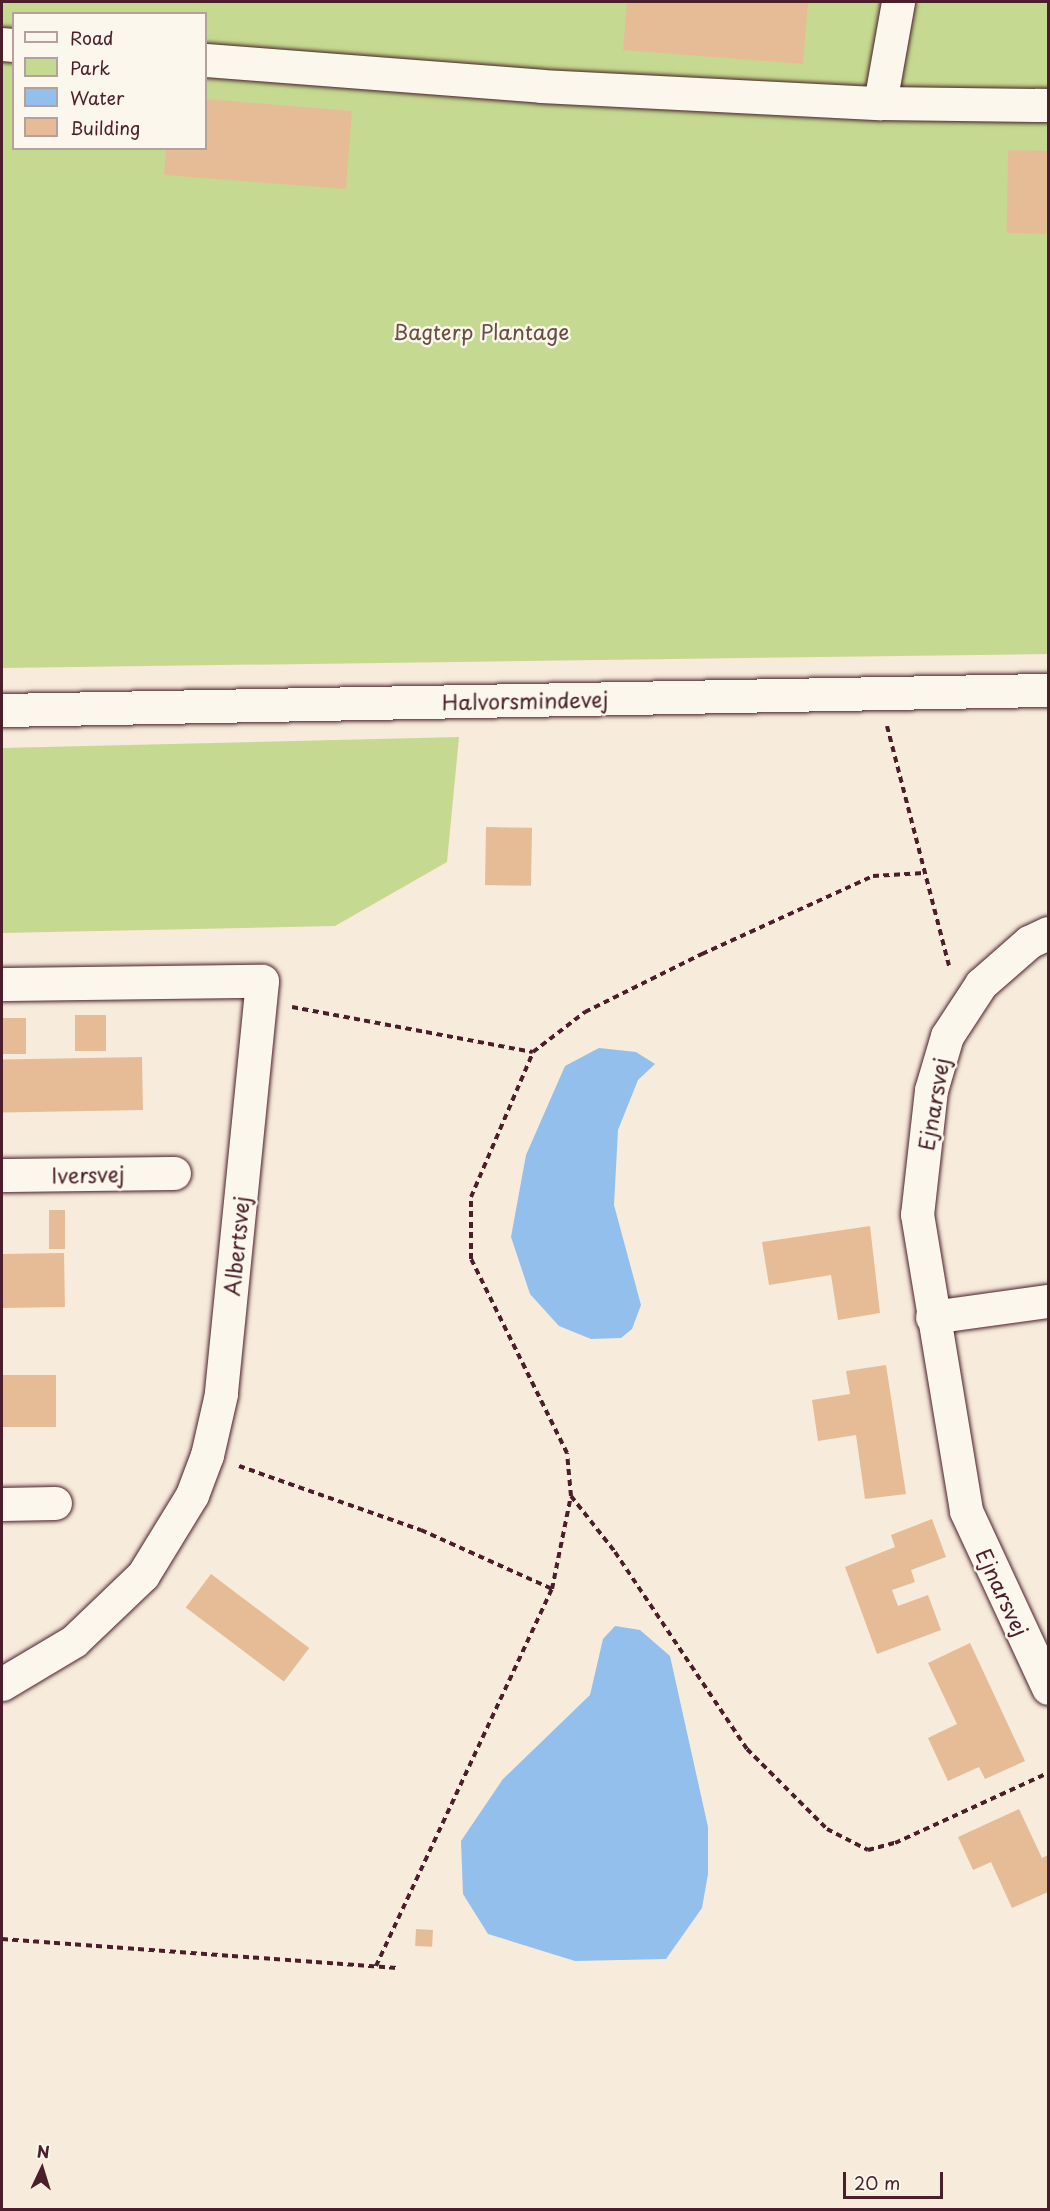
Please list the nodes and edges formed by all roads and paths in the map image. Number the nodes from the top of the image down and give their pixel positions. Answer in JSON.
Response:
{"nodes":[{"id":1,"x":898,"y":2,"type":"edge"},
{"id":2,"x":207,"y":60,"type":"edge"},
{"id":3,"x":880,"y":103,"type":"junction"},
{"id":4,"x":1048,"y":105,"type":"edge"},
{"id":5,"x":1048,"y":690,"type":"edge"},
{"id":6,"x":879,"y":693,"type":"junction"},
{"id":7,"x":2,"y":710,"type":"edge"},
{"id":8,"x":924,"y":873,"type":"junction"},
{"id":9,"x":1048,"y":933,"type":"edge"},
{"id":10,"x":262,"y":981,"type":"junction"},
{"id":11,"x":2,"y":984,"type":"edge"},
{"id":12,"x":969,"y":1003,"type":"junction"},
{"id":13,"x":533,"y":1052,"type":"junction"},
{"id":14,"x":174,"y":1173,"type":"dead end"},
{"id":15,"x":2,"y":1176,"type":"edge"},
{"id":16,"x":1048,"y":1301,"type":"edge"},
{"id":17,"x":932,"y":1317,"type":"junction"},
{"id":18,"x":207,"y":1455,"type":"junction"},
{"id":19,"x":572,"y":1496,"type":"junction"},
{"id":20,"x":55,"y":1503,"type":"dead end"},
{"id":21,"x":2,"y":1504,"type":"edge"},
{"id":22,"x":552,"y":1588,"type":"junction"},
{"id":23,"x":2,"y":1684,"type":"edge"},
{"id":24,"x":1048,"y":1688,"type":"edge"},
{"id":25,"x":1048,"y":1773,"type":"edge"},
{"id":26,"x":2,"y":1939,"type":"edge"},
{"id":27,"x":376,"y":1966,"type":"junction"},
{"id":28,"x":398,"y":1968,"type":"dead end"}],
"edges":[{"from":1,"to":3,"type":"street"},
{"from":2,"to":3,"type":"street"},
{"from":3,"to":4,"type":"street"},
{"from":5,"to":6,"type":"street","name":"Halvorsmindevej"},
{"from":6,"to":7,"type":"street","name":"Halvorsmindevej"},
{"from":6,"to":8,"type":"path"},
{"from":8,"to":12,"type":"path"},
{"from":8,"to":13,"type":"path"},
{"from":9,"to":12,"type":"street","name":"Ejnarsvej"},
{"from":10,"to":11,"type":"street"},
{"from":10,"to":13,"type":"path"},
{"from":10,"to":18,"type":"street","name":"Albertsvej"},
{"from":12,"to":17,"type":"street","name":"Ejnarsvej"},
{"from":13,"to":19,"type":"path"},
{"from":14,"to":15,"type":"street","name":"Iversvej"},
{"from":16,"to":17,"type":"street"},
{"from":17,"to":24,"type":"street","name":"Ejnarsvej"},
{"from":18,"to":22,"type":"path"},
{"from":18,"to":23,"type":"street","name":"Albertsvej"},
{"from":19,"to":22,"type":"path"},
{"from":19,"to":25,"type":"path"},
{"from":20,"to":21,"type":"street"},
{"from":22,"to":27,"type":"path"},
{"from":26,"to":27,"type":"path"},
{"from":27,"to":28,"type":"path"}]}
